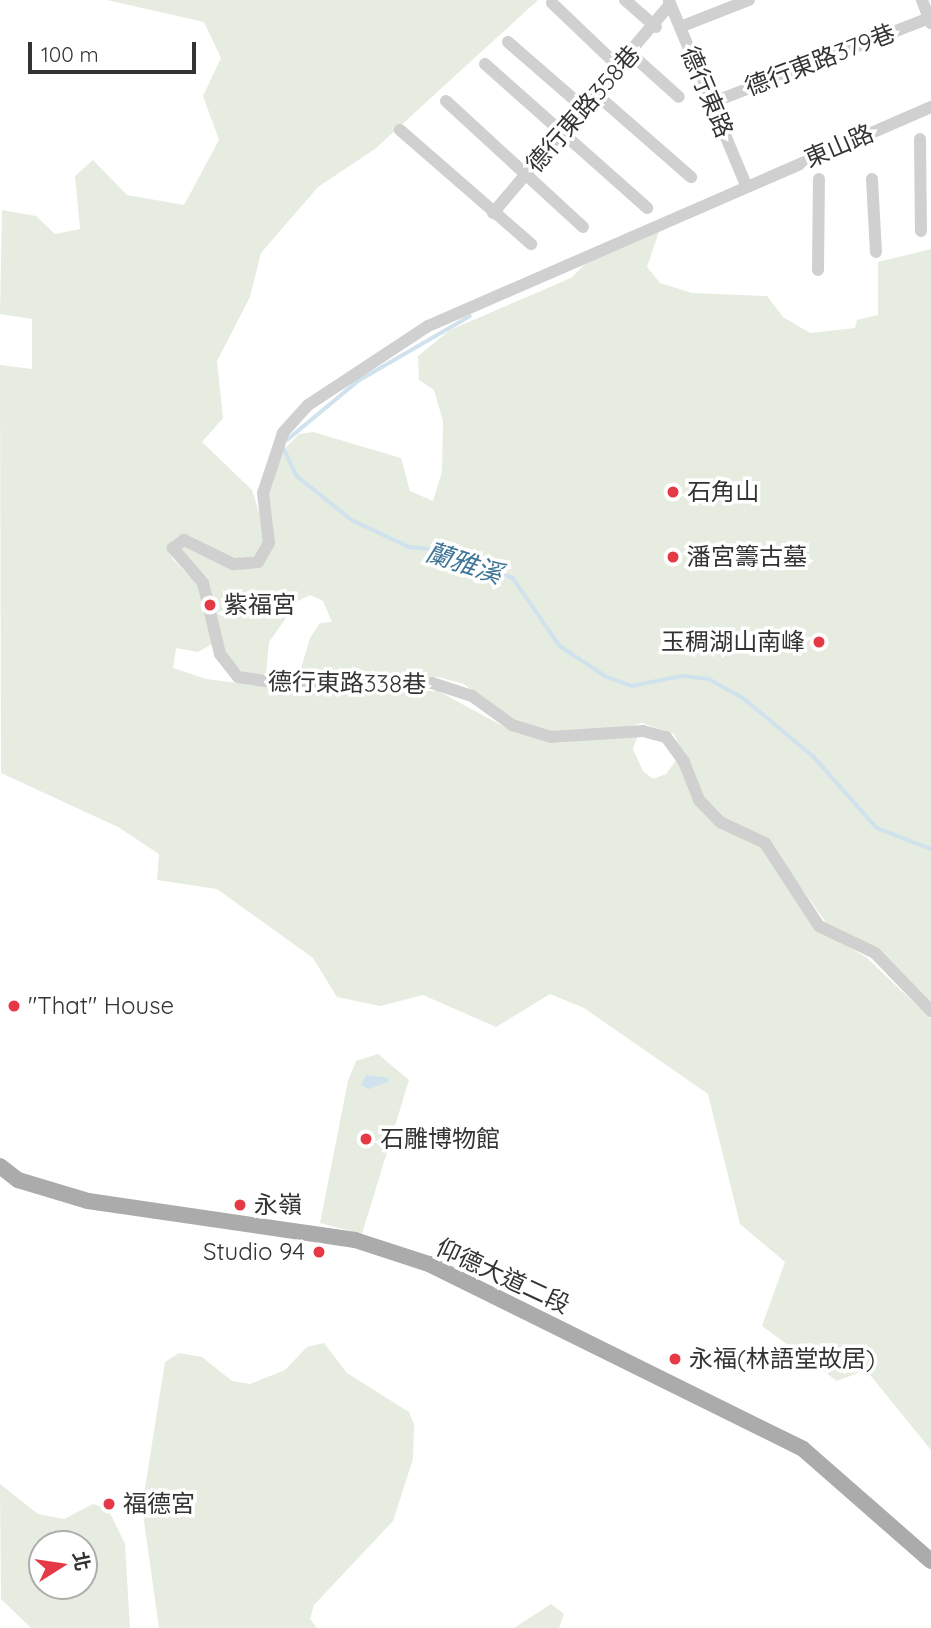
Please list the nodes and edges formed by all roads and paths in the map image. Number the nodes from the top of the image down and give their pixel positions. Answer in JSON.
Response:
{"nodes":[{"id":1,"x":625,"y":0,"type":"edge"},
{"id":2,"x":749,"y":0,"type":"edge"},
{"id":3,"x":922,"y":0,"type":"edge"},
{"id":4,"x":669,"y":2,"type":"edge"},
{"id":5,"x":552,"y":3,"type":"dead end"},
{"id":6,"x":930,"y":21,"type":"edge"},
{"id":7,"x":656,"y":27,"type":"junction"},
{"id":8,"x":680,"y":27,"type":"junction"},
{"id":9,"x":508,"y":41,"type":"dead end"},
{"id":10,"x":631,"y":54,"type":"junction"},
{"id":11,"x":485,"y":64,"type":"dead end"},
{"id":12,"x":619,"y":67,"type":"junction"},
{"id":13,"x":597,"y":95,"type":"junction"},
{"id":14,"x":678,"y":97,"type":"dead end"},
{"id":15,"x":446,"y":101,"type":"dead end"},
{"id":16,"x":711,"y":103,"type":"junction"},
{"id":17,"x":931,"y":107,"type":"edge"},
{"id":18,"x":584,"y":108,"type":"junction"},
{"id":19,"x":400,"y":130,"type":"dead end"},
{"id":20,"x":562,"y":133,"type":"junction"},
{"id":21,"x":920,"y":139,"type":"dead end"},
{"id":22,"x":526,"y":174,"type":"junction"},
{"id":23,"x":691,"y":177,"type":"dead end"},
{"id":24,"x":819,"y":179,"type":"dead end"},
{"id":25,"x":872,"y":179,"type":"dead end"},
{"id":26,"x":746,"y":185,"type":"junction"},
{"id":27,"x":647,"y":208,"type":"dead end"},
{"id":28,"x":493,"y":213,"type":"junction"},
{"id":29,"x":583,"y":227,"type":"dead end"},
{"id":30,"x":921,"y":231,"type":"dead end"},
{"id":31,"x":531,"y":244,"type":"dead end"},
{"id":32,"x":876,"y":252,"type":"dead end"},
{"id":33,"x":818,"y":270,"type":"dead end"},
{"id":34,"x":931,"y":1011,"type":"edge"},
{"id":35,"x":0,"y":1166,"type":"edge"},
{"id":36,"x":931,"y":1560,"type":"edge"}],
"edges":[{"from":1,"to":7,"type":"street"},
{"from":2,"to":8,"type":"street"},
{"from":3,"to":6,"type":"street","name":"德行東路379巷"},
{"from":4,"to":7,"type":"street","name":"德行東路358巷"},
{"from":4,"to":8,"type":"street","name":"德行東路"},
{"from":5,"to":12,"type":"street"},
{"from":6,"to":16,"type":"street","name":"德行東路379巷"},
{"from":7,"to":10,"type":"street","name":"德行東路358巷"},
{"from":8,"to":16,"type":"street","name":"德行東路"},
{"from":9,"to":18,"type":"street"},
{"from":10,"to":12,"type":"street","name":"德行東路358巷"},
{"from":10,"to":14,"type":"street"},
{"from":11,"to":20,"type":"street"},
{"from":12,"to":13,"type":"street","name":"德行東路358巷"},
{"from":13,"to":18,"type":"street","name":"德行東路358巷"},
{"from":13,"to":23,"type":"street"},
{"from":15,"to":22,"type":"street"},
{"from":16,"to":26,"type":"street","name":"德行東路"},
{"from":17,"to":26,"type":"street","name":"東山路"},
{"from":18,"to":20,"type":"street","name":"德行東路358巷"},
{"from":19,"to":28,"type":"street"},
{"from":20,"to":22,"type":"street","name":"德行東路358巷"},
{"from":20,"to":27,"type":"street"},
{"from":21,"to":30,"type":"street"},
{"from":22,"to":28,"type":"street","name":"德行東路358巷"},
{"from":22,"to":29,"type":"street"},
{"from":24,"to":33,"type":"street"},
{"from":25,"to":32,"type":"street"},
{"from":26,"to":34,"type":"street","name":"德行東路338巷"},
{"from":28,"to":31,"type":"street"},
{"from":35,"to":36,"type":"main road","name":"仰德大道二段"}]}
